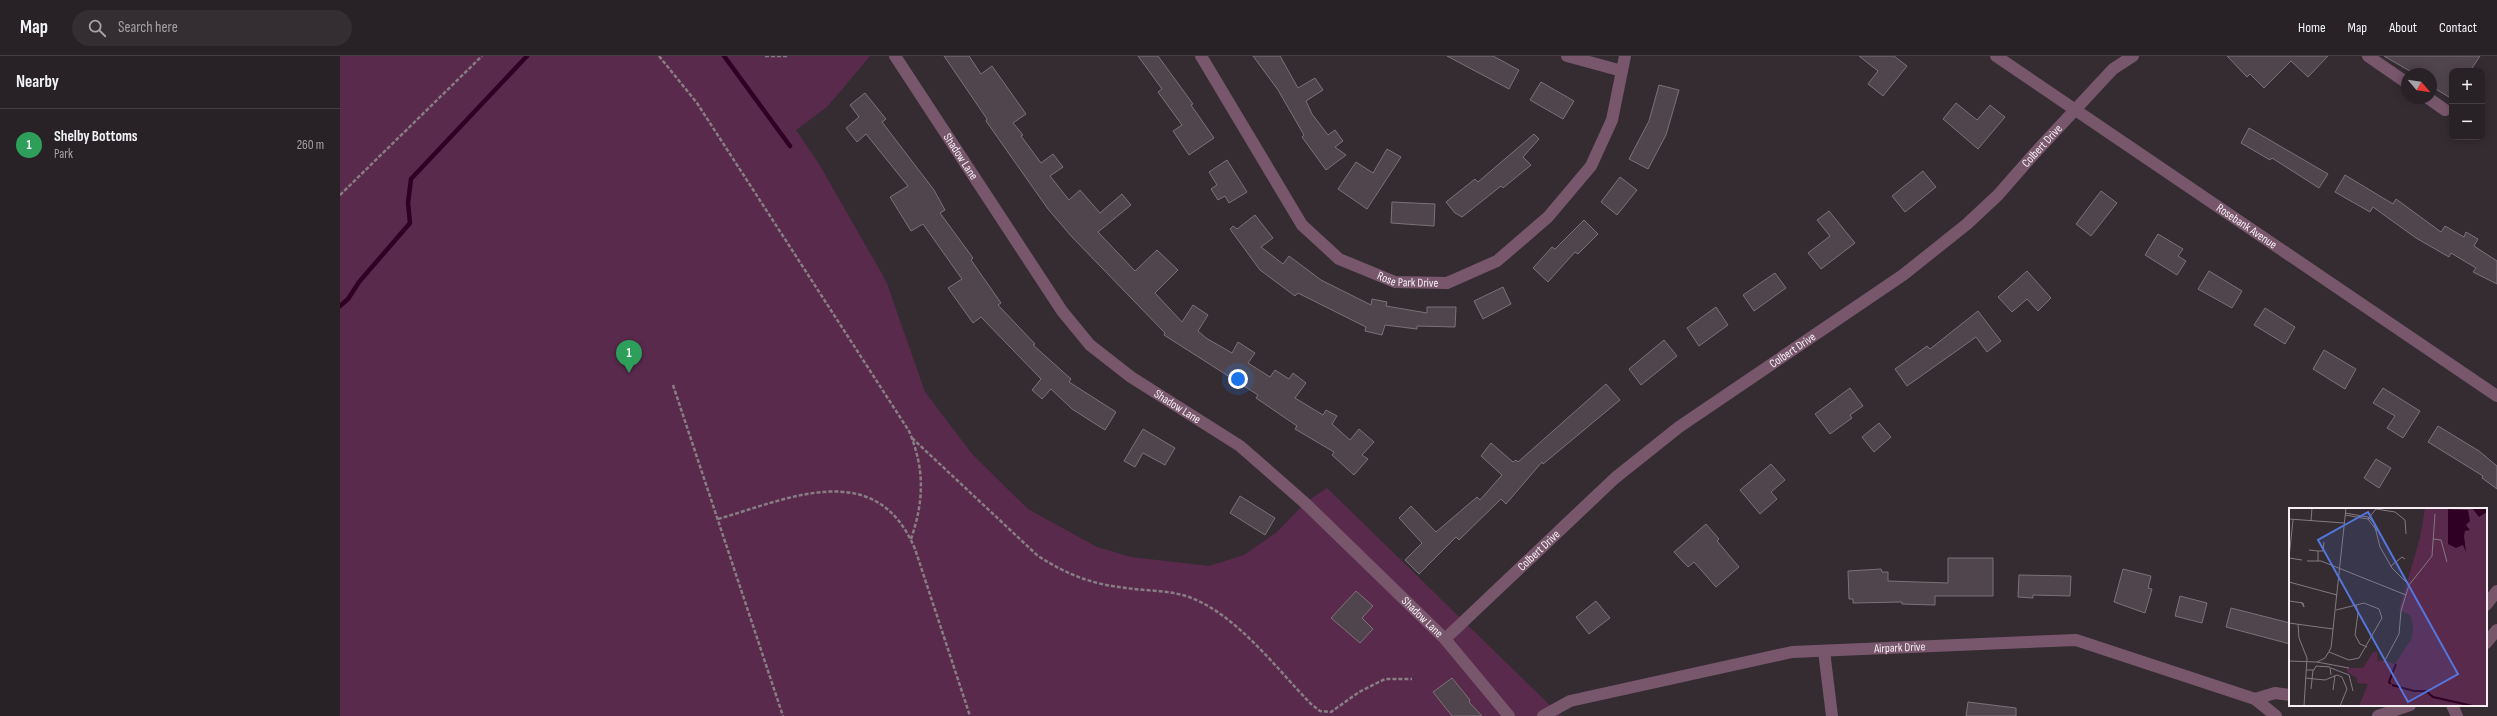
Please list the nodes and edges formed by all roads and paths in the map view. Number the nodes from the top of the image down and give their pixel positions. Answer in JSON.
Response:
{"nodes":[{"id":1,"x":482,"y":56,"type":"edge"},
{"id":2,"x":659,"y":56,"type":"edge"},
{"id":3,"x":765,"y":56,"type":"edge"},
{"id":4,"x":787,"y":56,"type":"edge"},
{"id":5,"x":895,"y":56,"type":"edge"},
{"id":6,"x":1201,"y":56,"type":"edge"},
{"id":7,"x":1567,"y":56,"type":"edge"},
{"id":8,"x":1625,"y":56,"type":"edge"},
{"id":9,"x":1996,"y":56,"type":"edge"},
{"id":10,"x":2133,"y":56,"type":"edge"},
{"id":11,"x":2368,"y":56,"type":"edge"},
{"id":12,"x":1622,"y":71,"type":"junction"},
{"id":13,"x":2401,"y":79,"type":"edge"},
{"id":14,"x":2436,"y":104,"type":"edge"},
{"id":15,"x":2445,"y":110,"type":"dead end"},
{"id":16,"x":2075,"y":111,"type":"junction"},
{"id":17,"x":340,"y":194,"type":"edge"},
{"id":18,"x":673,"y":384,"type":"dead end"},
{"id":19,"x":2497,"y":396,"type":"edge"},
{"id":20,"x":912,"y":438,"type":"junction"},
{"id":21,"x":718,"y":519,"type":"junction"},
{"id":22,"x":911,"y":539,"type":"junction"},
{"id":23,"x":2497,"y":591,"type":"edge"},
{"id":24,"x":2487,"y":604,"type":"edge"},
{"id":25,"x":2497,"y":630,"type":"edge"},
{"id":26,"x":1445,"y":639,"type":"junction"},
{"id":27,"x":2487,"y":642,"type":"edge"},
{"id":28,"x":1824,"y":651,"type":"junction"},
{"id":29,"x":1412,"y":680,"type":"dead end"},
{"id":30,"x":2289,"y":695,"type":"edge"},
{"id":31,"x":2255,"y":699,"type":"junction"},
{"id":32,"x":2407,"y":706,"type":"edge"},
{"id":33,"x":2452,"y":706,"type":"edge"},
{"id":34,"x":783,"y":716,"type":"edge"},
{"id":35,"x":970,"y":716,"type":"edge"},
{"id":36,"x":1509,"y":716,"type":"edge"},
{"id":37,"x":1543,"y":716,"type":"edge"},
{"id":38,"x":1832,"y":716,"type":"edge"},
{"id":39,"x":2276,"y":716,"type":"edge"},
{"id":40,"x":2378,"y":716,"type":"edge"},
{"id":41,"x":2457,"y":716,"type":"edge"}],
"edges":[{"from":1,"to":17,"type":"path"},
{"from":2,"to":20,"type":"path"},
{"from":3,"to":4,"type":"path"},
{"from":5,"to":26,"type":"street","name":"Shadow Lane"},
{"from":6,"to":12,"type":"street","name":"Rose Park Drive"},
{"from":7,"to":12,"type":"street"},
{"from":8,"to":12,"type":"street","name":"Rose Park Drive"},
{"from":9,"to":16,"type":"street","name":"Rosebank Avenue"},
{"from":10,"to":16,"type":"street","name":"Colbert Drive"},
{"from":11,"to":13,"type":"street"},
{"from":14,"to":15,"type":"street"},
{"from":16,"to":19,"type":"street","name":"Rosebank Avenue"},
{"from":16,"to":26,"type":"street","name":"Colbert Drive"},
{"from":18,"to":21,"type":"path"},
{"from":20,"to":22,"type":"path"},
{"from":20,"to":29,"type":"path"},
{"from":21,"to":22,"type":"path"},
{"from":21,"to":34,"type":"path"},
{"from":22,"to":35,"type":"path"},
{"from":23,"to":24,"type":"street"},
{"from":25,"to":27,"type":"street"},
{"from":26,"to":36,"type":"street","name":"Shadow Lane"},
{"from":28,"to":31,"type":"street","name":"Airpark Drive"},
{"from":28,"to":37,"type":"street","name":"Airpark Drive"},
{"from":28,"to":38,"type":"street"},
{"from":30,"to":31,"type":"street"},
{"from":31,"to":39,"type":"street","name":"Airpark Drive"},
{"from":32,"to":40,"type":"street"},
{"from":33,"to":41,"type":"street"}]}
